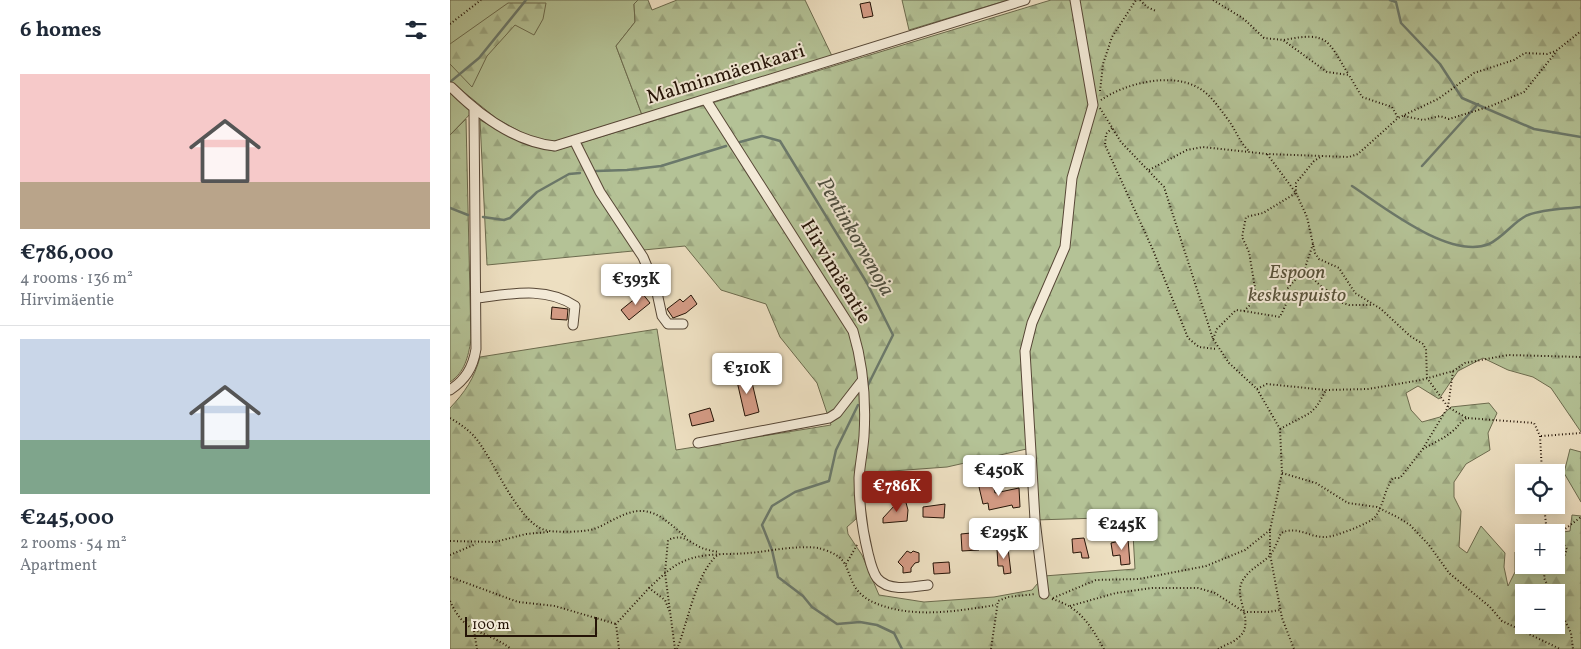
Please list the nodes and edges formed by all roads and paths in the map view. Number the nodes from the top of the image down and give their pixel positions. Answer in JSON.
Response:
{"nodes":[{"id":1,"x":481,"y":0,"type":"edge"},
{"id":2,"x":1025,"y":0,"type":"edge"},
{"id":3,"x":1075,"y":0,"type":"edge"},
{"id":4,"x":1136,"y":0,"type":"edge"},
{"id":5,"x":1140,"y":0,"type":"edge"},
{"id":6,"x":1213,"y":0,"type":"edge"},
{"id":7,"x":1156,"y":11,"type":"dead end"},
{"id":8,"x":450,"y":24,"type":"edge"},
{"id":9,"x":1581,"y":31,"type":"edge"},
{"id":10,"x":1283,"y":40,"type":"junction"},
{"id":11,"x":1556,"y":51,"type":"junction"},
{"id":12,"x":1349,"y":75,"type":"junction"},
{"id":13,"x":450,"y":87,"type":"edge"},
{"id":14,"x":1097,"y":99,"type":"junction"},
{"id":15,"x":706,"y":100,"type":"junction"},
{"id":16,"x":474,"y":110,"type":"junction"},
{"id":17,"x":1104,"y":113,"type":"junction"},
{"id":18,"x":1404,"y":116,"type":"junction"},
{"id":19,"x":1398,"y":118,"type":"junction"},
{"id":20,"x":1112,"y":128,"type":"junction"},
{"id":21,"x":574,"y":140,"type":"junction"},
{"id":22,"x":1250,"y":152,"type":"junction"},
{"id":23,"x":1267,"y":154,"type":"junction"},
{"id":24,"x":1322,"y":156,"type":"junction"},
{"id":25,"x":1149,"y":170,"type":"junction"},
{"id":26,"x":1296,"y":193,"type":"junction"},
{"id":27,"x":1314,"y":242,"type":"junction"},
{"id":28,"x":1304,"y":271,"type":"junction"},
{"id":29,"x":477,"y":298,"type":"junction"},
{"id":30,"x":1373,"y":305,"type":"junction"},
{"id":31,"x":1244,"y":311,"type":"junction"},
{"id":32,"x":683,"y":324,"type":"dead end"},
{"id":33,"x":573,"y":325,"type":"dead end"},
{"id":34,"x":1213,"y":339,"type":"junction"},
{"id":35,"x":1218,"y":350,"type":"junction"},
{"id":36,"x":1581,"y":357,"type":"edge"},
{"id":37,"x":1453,"y":370,"type":"junction"},
{"id":38,"x":1427,"y":378,"type":"junction"},
{"id":39,"x":862,"y":382,"type":"junction"},
{"id":40,"x":1257,"y":389,"type":"junction"},
{"id":41,"x":450,"y":390,"type":"edge"},
{"id":42,"x":1326,"y":390,"type":"junction"},
{"id":43,"x":1448,"y":407,"type":"junction"},
{"id":44,"x":450,"y":418,"type":"edge"},
{"id":45,"x":1467,"y":418,"type":"junction"},
{"id":46,"x":1280,"y":429,"type":"junction"},
{"id":47,"x":1581,"y":433,"type":"edge"},
{"id":48,"x":1540,"y":436,"type":"junction"},
{"id":49,"x":698,"y":443,"type":"dead end"},
{"id":50,"x":1422,"y":450,"type":"junction"},
{"id":51,"x":1542,"y":464,"type":"edge"},
{"id":52,"x":1282,"y":472,"type":"junction"},
{"id":53,"x":1380,"y":508,"type":"junction"},
{"id":54,"x":1581,"y":517,"type":"edge"},
{"id":55,"x":1565,"y":528,"type":"edge"},
{"id":56,"x":1270,"y":530,"type":"junction"},
{"id":57,"x":560,"y":531,"type":"junction"},
{"id":58,"x":863,"y":534,"type":"junction"},
{"id":59,"x":686,"y":537,"type":"junction"},
{"id":60,"x":450,"y":541,"type":"edge"},
{"id":61,"x":478,"y":543,"type":"junction"},
{"id":62,"x":721,"y":553,"type":"junction"},
{"id":63,"x":1270,"y":554,"type":"junction"},
{"id":64,"x":450,"y":555,"type":"edge"},
{"id":65,"x":846,"y":564,"type":"junction"},
{"id":66,"x":665,"y":574,"type":"junction"},
{"id":67,"x":450,"y":578,"type":"edge"},
{"id":68,"x":928,"y":585,"type":"dead end"},
{"id":69,"x":649,"y":588,"type":"junction"},
{"id":70,"x":1047,"y":596,"type":"junction"},
{"id":71,"x":450,"y":601,"type":"edge"},
{"id":72,"x":996,"y":605,"type":"junction"},
{"id":73,"x":1070,"y":606,"type":"junction"},
{"id":74,"x":1280,"y":610,"type":"junction"},
{"id":75,"x":1244,"y":612,"type":"junction"},
{"id":76,"x":672,"y":618,"type":"junction"},
{"id":77,"x":1565,"y":621,"type":"edge"},
{"id":78,"x":616,"y":624,"type":"junction"},
{"id":79,"x":474,"y":631,"type":"junction"},
{"id":80,"x":477,"y":649,"type":"edge"},
{"id":81,"x":511,"y":649,"type":"edge"},
{"id":82,"x":619,"y":649,"type":"edge"},
{"id":83,"x":676,"y":649,"type":"edge"},
{"id":84,"x":991,"y":649,"type":"edge"},
{"id":85,"x":1104,"y":649,"type":"edge"},
{"id":86,"x":1218,"y":649,"type":"edge"},
{"id":87,"x":1294,"y":649,"type":"edge"},
{"id":88,"x":1560,"y":649,"type":"edge"},
{"id":89,"x":1573,"y":649,"type":"edge"}],
"edges":[{"from":1,"to":8,"type":"path"},
{"from":2,"to":15,"type":"street","name":"Malminmäenkaari"},
{"from":3,"to":14,"type":"street"},
{"from":4,"to":14,"type":"path"},
{"from":5,"to":7,"type":"path"},
{"from":6,"to":10,"type":"path"},
{"from":9,"to":11,"type":"path"},
{"from":10,"to":12,"type":"path"},
{"from":10,"to":12,"type":"path"},
{"from":11,"to":18,"type":"path"},
{"from":11,"to":18,"type":"path"},
{"from":12,"to":19,"type":"path"},
{"from":13,"to":16,"type":"street","name":"Malminmäenkaari"},
{"from":14,"to":17,"type":"path"},
{"from":14,"to":17,"type":"path"},
{"from":14,"to":22,"type":"path"},
{"from":14,"to":70,"type":"street"},
{"from":15,"to":21,"type":"street","name":"Malminmäenkaari"},
{"from":15,"to":39,"type":"street","name":"Hirvimäentie"},
{"from":16,"to":21,"type":"street","name":"Malminmäenkaari"},
{"from":16,"to":29,"type":"street"},
{"from":17,"to":20,"type":"path"},
{"from":18,"to":19,"type":"path"},
{"from":19,"to":24,"type":"path"},
{"from":20,"to":25,"type":"path"},
{"from":20,"to":35,"type":"path"},
{"from":21,"to":32,"type":"street"},
{"from":22,"to":23,"type":"path"},
{"from":22,"to":25,"type":"path"},
{"from":23,"to":24,"type":"path"},
{"from":23,"to":26,"type":"path"},
{"from":24,"to":26,"type":"path"},
{"from":25,"to":34,"type":"path"},
{"from":26,"to":27,"type":"path"},
{"from":26,"to":31,"type":"path"},
{"from":27,"to":28,"type":"path"},
{"from":27,"to":30,"type":"path"},
{"from":28,"to":30,"type":"path"},
{"from":28,"to":31,"type":"path"},
{"from":29,"to":33,"type":"street"},
{"from":29,"to":41,"type":"street"},
{"from":30,"to":38,"type":"path"},
{"from":31,"to":34,"type":"path"},
{"from":34,"to":35,"type":"path"},
{"from":35,"to":40,"type":"path"},
{"from":36,"to":37,"type":"path"},
{"from":37,"to":38,"type":"path"},
{"from":37,"to":43,"type":"path"},
{"from":38,"to":42,"type":"path"},
{"from":38,"to":43,"type":"path"},
{"from":39,"to":49,"type":"street"},
{"from":39,"to":58,"type":"street","name":"Hirvimäentie"},
{"from":40,"to":42,"type":"path"},
{"from":40,"to":46,"type":"path"},
{"from":42,"to":46,"type":"path"},
{"from":43,"to":45,"type":"path"},
{"from":43,"to":50,"type":"path"},
{"from":44,"to":57,"type":"path"},
{"from":45,"to":48,"type":"path"},
{"from":45,"to":50,"type":"path"},
{"from":46,"to":52,"type":"path"},
{"from":47,"to":48,"type":"path"},
{"from":48,"to":51,"type":"path"},
{"from":50,"to":53,"type":"path"},
{"from":52,"to":53,"type":"path"},
{"from":52,"to":56,"type":"path"},
{"from":53,"to":63,"type":"path"},
{"from":53,"to":88,"type":"path"},
{"from":54,"to":55,"type":"path"},
{"from":56,"to":63,"type":"path"},
{"from":56,"to":70,"type":"path"},
{"from":57,"to":59,"type":"path"},
{"from":57,"to":61,"type":"path"},
{"from":58,"to":65,"type":"path"},
{"from":58,"to":68,"type":"street","name":"Hirvimäentie"},
{"from":59,"to":62,"type":"path"},
{"from":59,"to":66,"type":"path"},
{"from":60,"to":61,"type":"path"},
{"from":61,"to":64,"type":"path"},
{"from":62,"to":65,"type":"path"},
{"from":62,"to":66,"type":"path"},
{"from":62,"to":83,"type":"path"},
{"from":63,"to":74,"type":"path"},
{"from":63,"to":75,"type":"path"},
{"from":65,"to":72,"type":"path"},
{"from":66,"to":69,"type":"path"},
{"from":66,"to":76,"type":"path"},
{"from":67,"to":78,"type":"path"},
{"from":69,"to":76,"type":"path"},
{"from":69,"to":78,"type":"path"},
{"from":70,"to":72,"type":"path"},
{"from":70,"to":73,"type":"path"},
{"from":71,"to":79,"type":"path"},
{"from":72,"to":84,"type":"path"},
{"from":73,"to":75,"type":"path"},
{"from":73,"to":85,"type":"path"},
{"from":74,"to":75,"type":"path"},
{"from":74,"to":87,"type":"path"},
{"from":75,"to":86,"type":"path"},
{"from":76,"to":83,"type":"path"},
{"from":77,"to":89,"type":"path"},
{"from":78,"to":82,"type":"path"},
{"from":79,"to":80,"type":"path"},
{"from":79,"to":81,"type":"path"}]}
